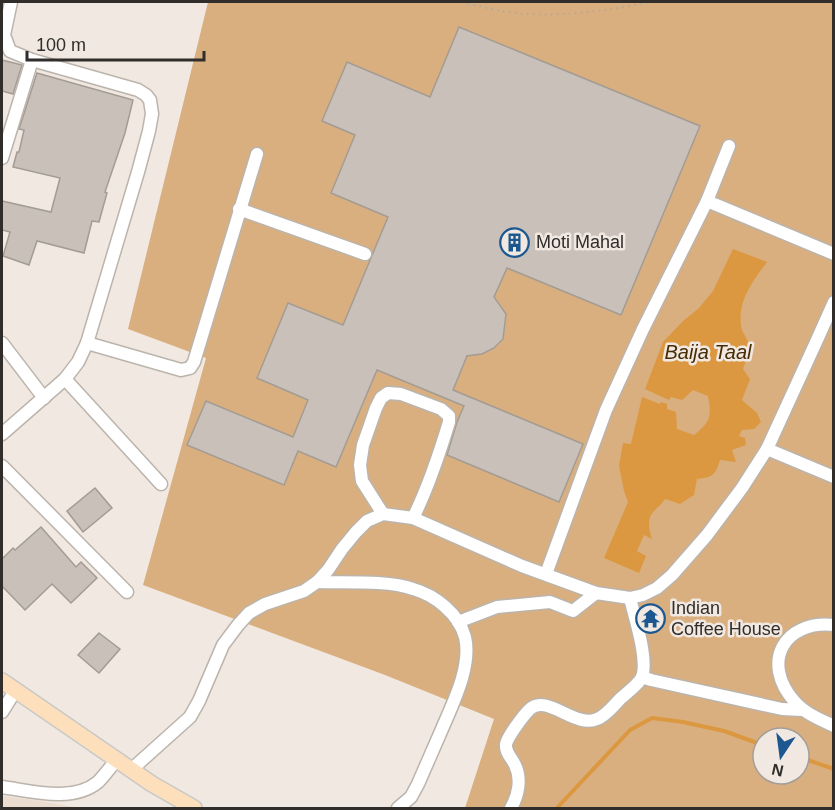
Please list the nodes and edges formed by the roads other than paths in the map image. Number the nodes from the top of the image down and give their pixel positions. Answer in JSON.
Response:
{"nodes":[{"id":1,"x":11,"y":2,"type":"edge"},
{"id":2,"x":6,"y":50,"type":"edge"},
{"id":3,"x":32,"y":60,"type":"junction"},
{"id":4,"x":729,"y":146,"type":"dead end"},
{"id":5,"x":257,"y":154,"type":"dead end"},
{"id":6,"x":2,"y":158,"type":"edge"},
{"id":7,"x":707,"y":201,"type":"junction"},
{"id":8,"x":239,"y":209,"type":"junction"},
{"id":9,"x":365,"y":254,"type":"dead end"},
{"id":10,"x":834,"y":254,"type":"edge"},
{"id":11,"x":834,"y":302,"type":"edge"},
{"id":12,"x":2,"y":343,"type":"edge"},
{"id":13,"x":87,"y":343,"type":"junction"},
{"id":14,"x":65,"y":380,"type":"junction"},
{"id":15,"x":44,"y":398,"type":"junction"},
{"id":16,"x":2,"y":434,"type":"edge"},
{"id":17,"x":767,"y":449,"type":"junction"},
{"id":18,"x":2,"y":466,"type":"edge"},
{"id":19,"x":834,"y":477,"type":"edge"},
{"id":20,"x":161,"y":484,"type":"dead end"},
{"id":21,"x":383,"y":514,"type":"junction"},
{"id":22,"x":413,"y":518,"type":"junction"},
{"id":23,"x":546,"y":574,"type":"junction"},
{"id":24,"x":317,"y":582,"type":"junction"},
{"id":25,"x":127,"y":592,"type":"dead end"},
{"id":26,"x":596,"y":593,"type":"junction"},
{"id":27,"x":630,"y":598,"type":"junction"},
{"id":28,"x":458,"y":622,"type":"junction"},
{"id":29,"x":834,"y":626,"type":"edge"},
{"id":30,"x":640,"y":679,"type":"junction"},
{"id":31,"x":2,"y":681,"type":"edge"},
{"id":32,"x":15,"y":691,"type":"junction"},
{"id":33,"x":802,"y":710,"type":"junction"},
{"id":34,"x":2,"y":712,"type":"edge"},
{"id":35,"x":834,"y":726,"type":"edge"},
{"id":36,"x":117,"y":760,"type":"junction"},
{"id":37,"x":132,"y":769,"type":"junction"},
{"id":38,"x":2,"y":787,"type":"edge"},
{"id":39,"x":194,"y":808,"type":"edge"},
{"id":40,"x":398,"y":808,"type":"edge"},
{"id":41,"x":511,"y":808,"type":"edge"}],
"edges":[{"from":1,"to":2,"type":"street"},
{"from":2,"to":3,"type":"street"},
{"from":3,"to":6,"type":"street"},
{"from":3,"to":13,"type":"street"},
{"from":4,"to":7,"type":"street"},
{"from":5,"to":8,"type":"street"},
{"from":7,"to":10,"type":"street"},
{"from":7,"to":23,"type":"street"},
{"from":8,"to":9,"type":"street"},
{"from":8,"to":13,"type":"street"},
{"from":11,"to":17,"type":"street"},
{"from":12,"to":15,"type":"street"},
{"from":13,"to":14,"type":"street"},
{"from":14,"to":15,"type":"street"},
{"from":14,"to":20,"type":"street"},
{"from":15,"to":16,"type":"street"},
{"from":17,"to":19,"type":"street"},
{"from":17,"to":27,"type":"street"},
{"from":18,"to":25,"type":"street"},
{"from":21,"to":22,"type":"street"},
{"from":21,"to":22,"type":"street"},
{"from":21,"to":24,"type":"street"},
{"from":22,"to":23,"type":"street"},
{"from":23,"to":26,"type":"street"},
{"from":24,"to":28,"type":"street"},
{"from":24,"to":37,"type":"street"},
{"from":26,"to":27,"type":"street"},
{"from":26,"to":28,"type":"street"},
{"from":27,"to":30,"type":"street"},
{"from":28,"to":40,"type":"street"},
{"from":29,"to":33,"type":"street"},
{"from":30,"to":33,"type":"street"},
{"from":30,"to":41,"type":"street"},
{"from":31,"to":32,"type":"main road"},
{"from":32,"to":34,"type":"street"},
{"from":32,"to":36,"type":"main road"},
{"from":33,"to":35,"type":"street"},
{"from":36,"to":37,"type":"main road"},
{"from":36,"to":38,"type":"street"},
{"from":37,"to":39,"type":"main road"}]}
